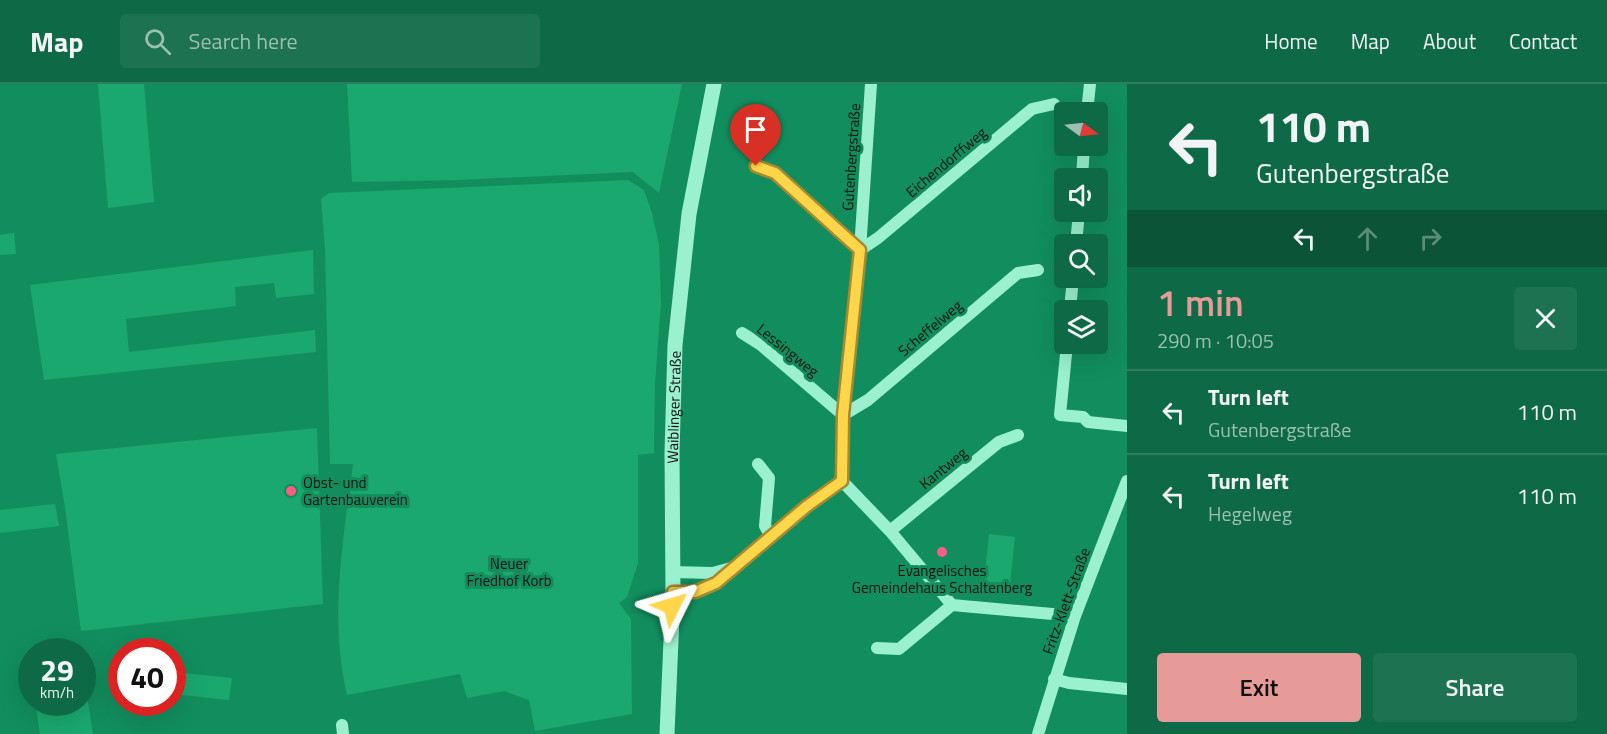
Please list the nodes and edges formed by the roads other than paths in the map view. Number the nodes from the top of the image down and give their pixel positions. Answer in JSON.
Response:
{"nodes":[{"id":1,"x":714,"y":84,"type":"edge"},
{"id":2,"x":871,"y":84,"type":"edge"},
{"id":3,"x":1090,"y":84,"type":"edge"},
{"id":4,"x":1089,"y":102,"type":"edge"},
{"id":5,"x":1054,"y":104,"type":"dead end"},
{"id":6,"x":756,"y":166,"type":"dead end"},
{"id":7,"x":860,"y":250,"type":"junction"},
{"id":8,"x":1038,"y":270,"type":"dead end"},
{"id":9,"x":742,"y":333,"type":"dead end"},
{"id":10,"x":1066,"y":354,"type":"edge"},
{"id":11,"x":843,"y":415,"type":"junction"},
{"id":12,"x":1127,"y":426,"type":"edge"},
{"id":13,"x":1018,"y":435,"type":"dead end"},
{"id":14,"x":758,"y":464,"type":"dead end"},
{"id":15,"x":842,"y":481,"type":"junction"},
{"id":16,"x":1127,"y":481,"type":"edge"},
{"id":17,"x":890,"y":531,"type":"junction"},
{"id":18,"x":771,"y":537,"type":"junction"},
{"id":19,"x":738,"y":565,"type":"junction"},
{"id":20,"x":672,"y":572,"type":"junction"},
{"id":21,"x":673,"y":592,"type":"junction"},
{"id":22,"x":952,"y":605,"type":"junction"},
{"id":23,"x":1076,"y":615,"type":"junction"},
{"id":24,"x":877,"y":648,"type":"dead end"},
{"id":25,"x":1054,"y":679,"type":"junction"},
{"id":26,"x":1127,"y":688,"type":"edge"},
{"id":27,"x":667,"y":734,"type":"edge"},
{"id":28,"x":1038,"y":734,"type":"edge"}],
"edges":[{"from":1,"to":20,"type":"street","name":"Waiblinger Straße"},
{"from":2,"to":7,"type":"street","name":"Gutenbergstraße"},
{"from":3,"to":4,"type":"street"},
{"from":5,"to":7,"type":"street","name":"Eichendorffweg"},
{"from":6,"to":7,"type":"street"},
{"from":7,"to":11,"type":"street","name":"Gutenbergstraße"},
{"from":8,"to":11,"type":"street","name":"Scheffelweg"},
{"from":9,"to":11,"type":"street","name":"Lessingweg"},
{"from":10,"to":12,"type":"street"},
{"from":11,"to":15,"type":"street","name":"Gutenbergstraße"},
{"from":13,"to":17,"type":"street","name":"Kantweg"},
{"from":14,"to":18,"type":"street"},
{"from":15,"to":17,"type":"street"},
{"from":15,"to":18,"type":"street"},
{"from":16,"to":23,"type":"street","name":"Fritz-Klett-Straße"},
{"from":17,"to":22,"type":"street"},
{"from":18,"to":19,"type":"street"},
{"from":19,"to":20,"type":"street"},
{"from":19,"to":21,"type":"street"},
{"from":20,"to":21,"type":"street","name":"Waiblinger Straße"},
{"from":21,"to":27,"type":"street","name":"Waiblinger Straße"},
{"from":22,"to":23,"type":"street"},
{"from":22,"to":24,"type":"street"},
{"from":23,"to":25,"type":"street","name":"Fritz-Klett-Straße"},
{"from":25,"to":26,"type":"street"},
{"from":25,"to":28,"type":"street","name":"Fritz-Klett-Straße"}]}
